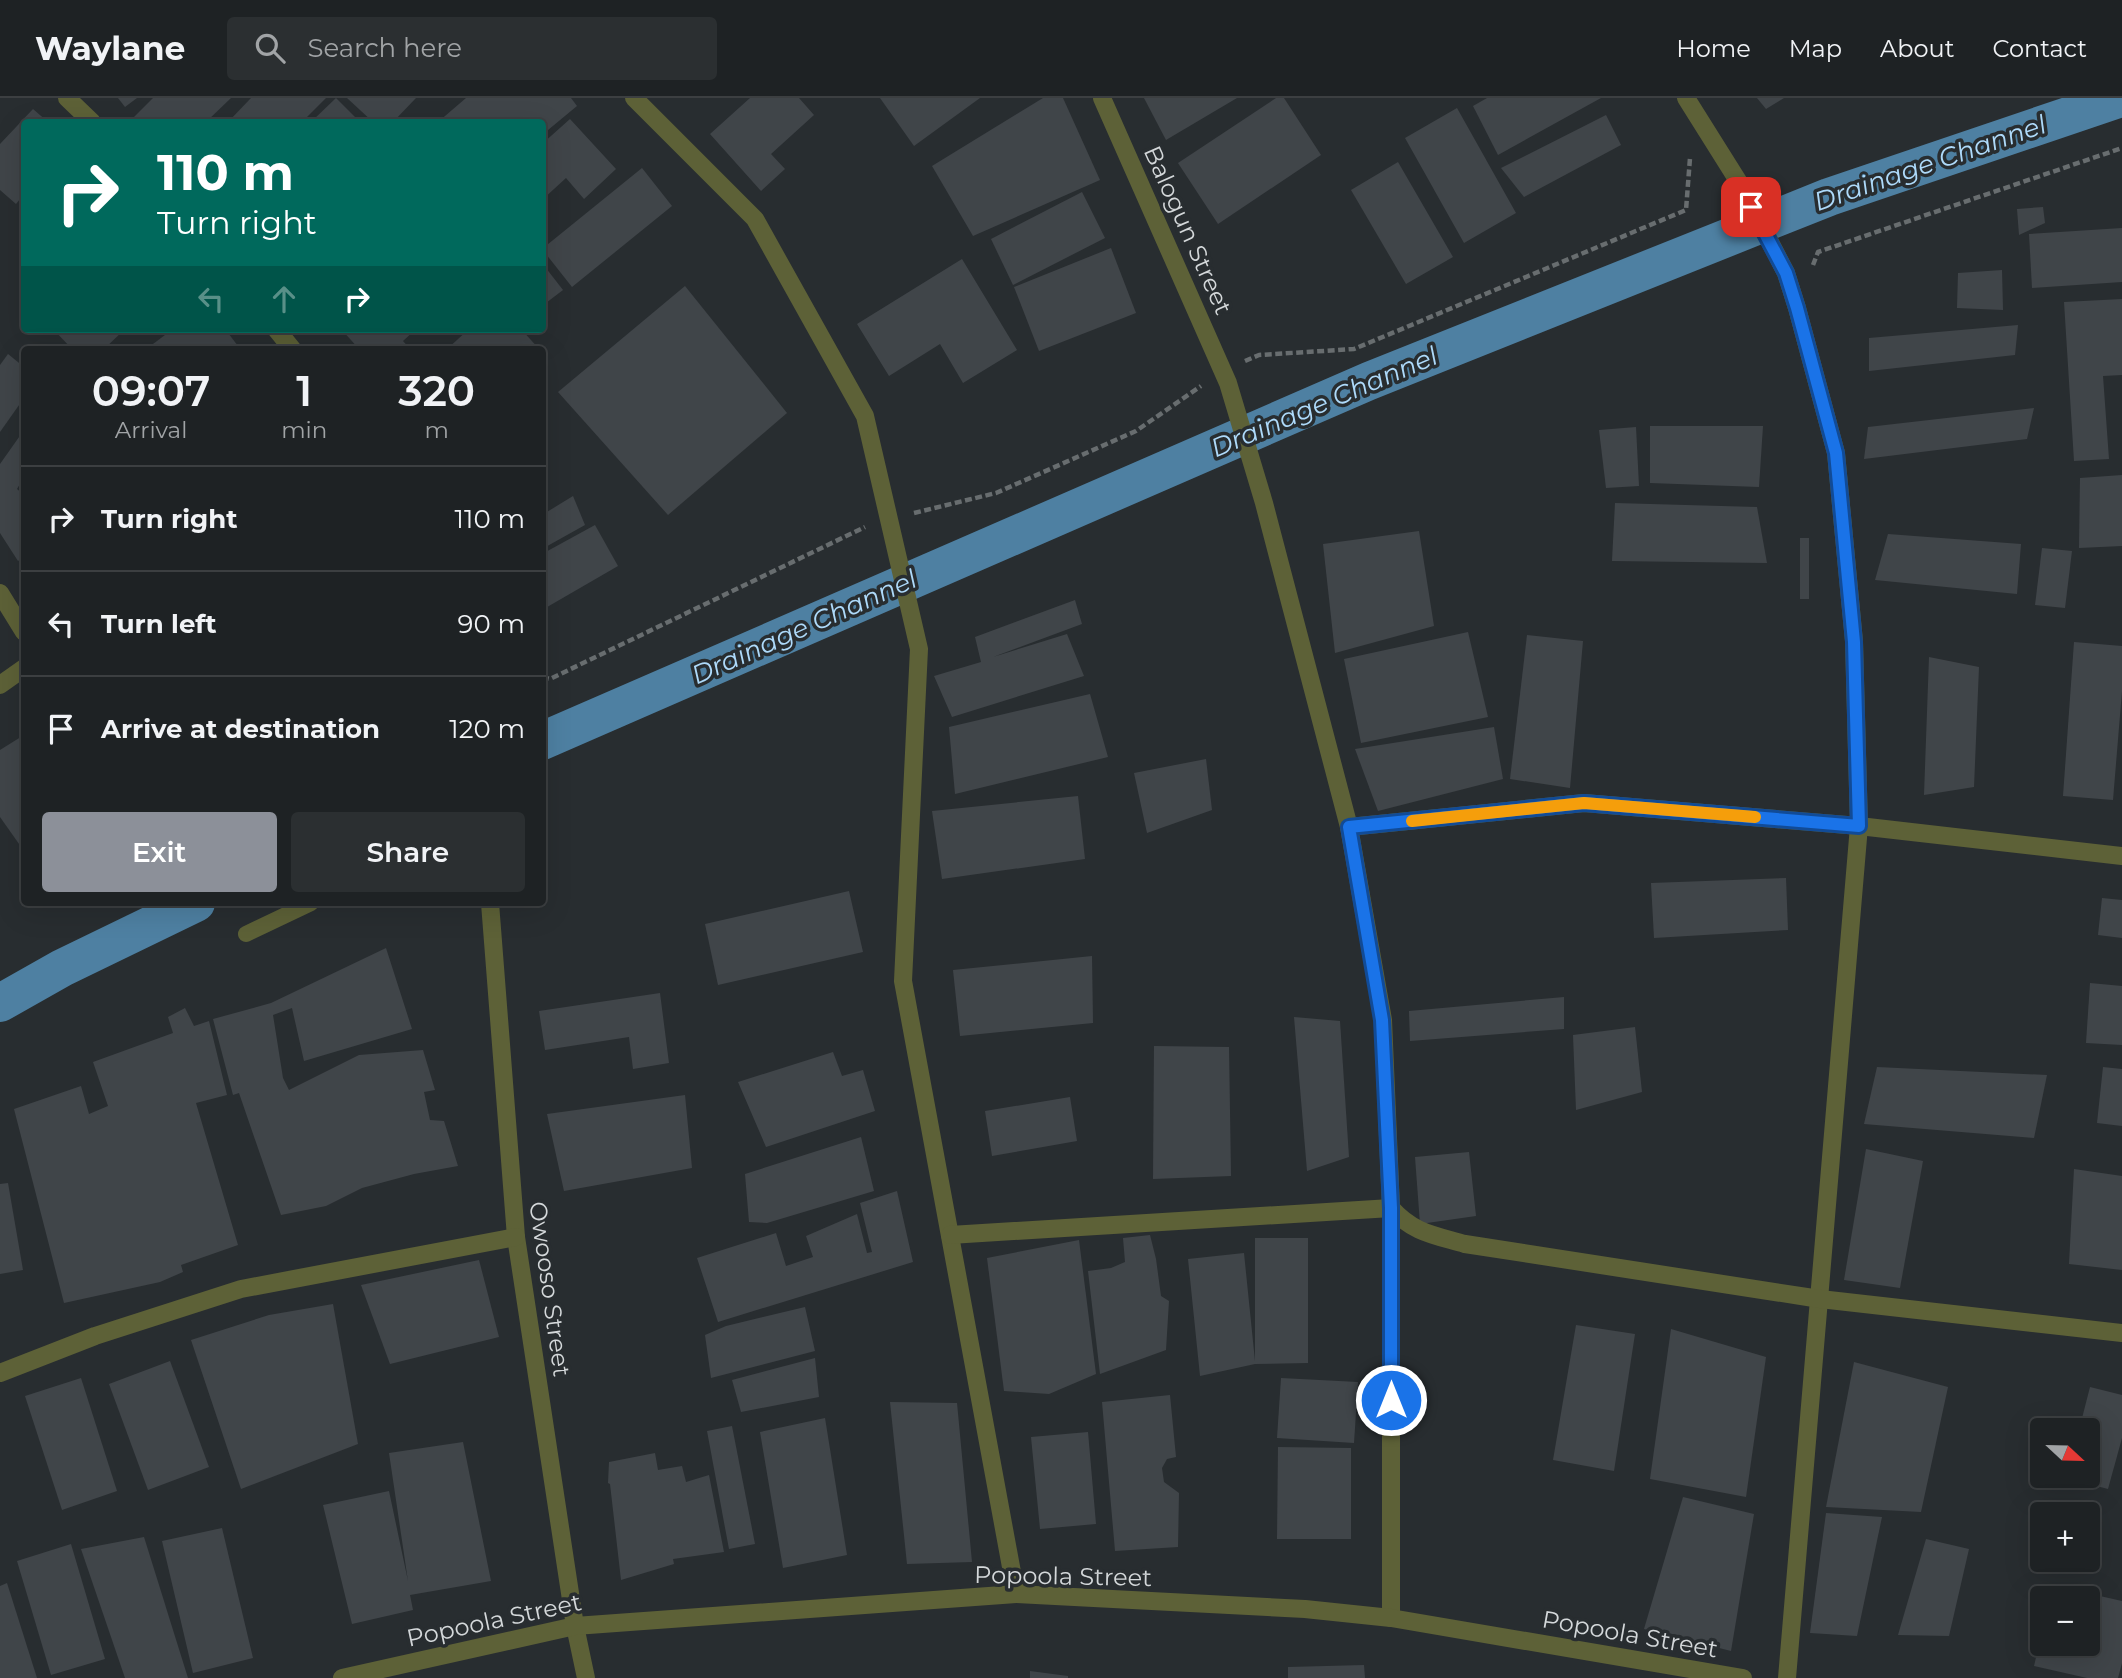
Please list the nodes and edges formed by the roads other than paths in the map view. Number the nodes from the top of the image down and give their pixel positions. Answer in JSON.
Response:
{"nodes":[{"id":1,"x":68,"y":98,"type":"edge"},
{"id":2,"x":634,"y":98,"type":"edge"},
{"id":3,"x":1102,"y":98,"type":"edge"},
{"id":4,"x":1690,"y":105,"type":"edge"},
{"id":5,"x":89,"y":119,"type":"edge"},
{"id":6,"x":0,"y":593,"type":"edge"},
{"id":7,"x":21,"y":627,"type":"edge"},
{"id":8,"x":21,"y":670,"type":"edge"},
{"id":9,"x":0,"y":685,"type":"edge"},
{"id":10,"x":1859,"y":826,"type":"junction"},
{"id":11,"x":1349,"y":827,"type":"junction"},
{"id":12,"x":2122,"y":856,"type":"edge"},
{"id":13,"x":305,"y":906,"type":"edge"},
{"id":14,"x":491,"y":906,"type":"edge"},
{"id":15,"x":246,"y":934,"type":"dead end"},
{"id":16,"x":1391,"y":1208,"type":"junction"},
{"id":17,"x":950,"y":1235,"type":"junction"},
{"id":18,"x":516,"y":1237,"type":"junction"},
{"id":19,"x":1820,"y":1299,"type":"junction"},
{"id":20,"x":2122,"y":1333,"type":"edge"},
{"id":21,"x":0,"y":1373,"type":"edge"},
{"id":22,"x":1016,"y":1594,"type":"junction"},
{"id":23,"x":1391,"y":1618,"type":"junction"},
{"id":24,"x":575,"y":1626,"type":"junction"},
{"id":25,"x":342,"y":1678,"type":"edge"},
{"id":26,"x":586,"y":1678,"type":"edge"},
{"id":27,"x":1743,"y":1678,"type":"edge"},
{"id":28,"x":1787,"y":1678,"type":"edge"}],
"edges":[{"from":1,"to":5,"type":"street"},
{"from":2,"to":17,"type":"street"},
{"from":3,"to":11,"type":"street","name":"Balogun Street"},
{"from":4,"to":10,"type":"street"},
{"from":6,"to":7,"type":"street"},
{"from":8,"to":9,"type":"street"},
{"from":10,"to":11,"type":"street"},
{"from":10,"to":12,"type":"street"},
{"from":10,"to":19,"type":"street"},
{"from":11,"to":16,"type":"street","name":"Balogun Street"},
{"from":13,"to":15,"type":"lane"},
{"from":14,"to":18,"type":"street","name":"Owooso Street"},
{"from":16,"to":17,"type":"street"},
{"from":16,"to":19,"type":"street"},
{"from":16,"to":23,"type":"street","name":"Balogun Street"},
{"from":17,"to":22,"type":"street"},
{"from":18,"to":21,"type":"street"},
{"from":18,"to":24,"type":"street","name":"Owooso Street"},
{"from":19,"to":20,"type":"street"},
{"from":19,"to":28,"type":"street"},
{"from":22,"to":23,"type":"street","name":"Popoola Street"},
{"from":22,"to":24,"type":"street","name":"Popoola Street"},
{"from":23,"to":27,"type":"street","name":"Popoola Street"},
{"from":24,"to":25,"type":"street","name":"Popoola Street"},
{"from":24,"to":26,"type":"street","name":"Owooso Street"}]}
